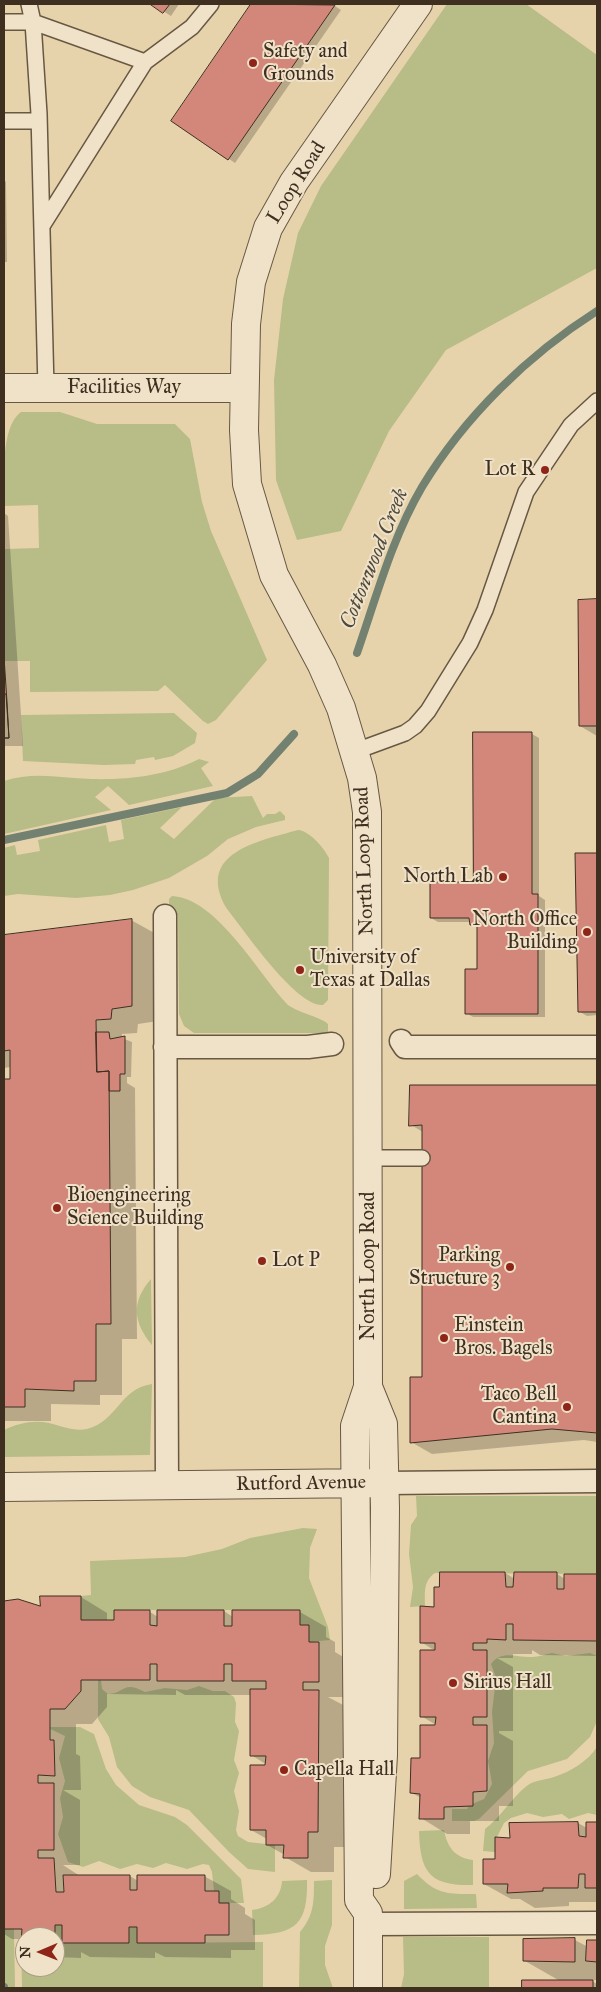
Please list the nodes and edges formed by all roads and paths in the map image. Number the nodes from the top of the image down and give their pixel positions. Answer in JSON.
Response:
{"nodes":[{"id":1,"x":29,"y":4,"type":"edge"},
{"id":2,"x":211,"y":4,"type":"edge"},
{"id":3,"x":418,"y":4,"type":"edge"},
{"id":4,"x":4,"y":22,"type":"edge"},
{"id":5,"x":32,"y":22,"type":"junction"},
{"id":6,"x":145,"y":62,"type":"junction"},
{"id":7,"x":4,"y":121,"type":"edge"},
{"id":8,"x":39,"y":121,"type":"junction"},
{"id":9,"x":42,"y":226,"type":"junction"},
{"id":10,"x":4,"y":388,"type":"edge"},
{"id":11,"x":46,"y":388,"type":"junction"},
{"id":12,"x":244,"y":388,"type":"junction"},
{"id":13,"x":597,"y":401,"type":"edge"},
{"id":14,"x":356,"y":751,"type":"junction"},
{"id":15,"x":165,"y":916,"type":"dead end"},
{"id":16,"x":401,"y":1041,"type":"dead end"},
{"id":17,"x":332,"y":1044,"type":"dead end"},
{"id":18,"x":165,"y":1047,"type":"junction"},
{"id":19,"x":597,"y":1047,"type":"edge"},
{"id":20,"x":369,"y":1158,"type":"junction"},
{"id":21,"x":422,"y":1158,"type":"dead end"},
{"id":22,"x":368,"y":1387,"type":"junction"},
{"id":23,"x":597,"y":1481,"type":"edge"},
{"id":24,"x":385,"y":1483,"type":"junction"},
{"id":25,"x":355,"y":1484,"type":"junction"},
{"id":26,"x":167,"y":1486,"type":"junction"},
{"id":27,"x":4,"y":1488,"type":"edge"},
{"id":28,"x":368,"y":1919,"type":"junction"},
{"id":29,"x":597,"y":1922,"type":"edge"},
{"id":30,"x":368,"y":1988,"type":"edge"}],
"edges":[{"from":1,"to":5,"type":"lane"},
{"from":2,"to":6,"type":"lane"},
{"from":3,"to":12,"type":"street","name":"Loop Road"},
{"from":4,"to":5,"type":"lane"},
{"from":5,"to":6,"type":"lane"},
{"from":5,"to":8,"type":"lane"},
{"from":6,"to":9,"type":"lane"},
{"from":7,"to":8,"type":"lane"},
{"from":8,"to":9,"type":"lane"},
{"from":9,"to":11,"type":"lane"},
{"from":10,"to":11,"type":"street","name":"Facilities Way"},
{"from":11,"to":12,"type":"street","name":"Facilities Way"},
{"from":12,"to":14,"type":"street","name":"North Loop Road"},
{"from":13,"to":14,"type":"lane"},
{"from":14,"to":20,"type":"street","name":"North Loop Road"},
{"from":15,"to":18,"type":"street"},
{"from":16,"to":19,"type":"street"},
{"from":17,"to":18,"type":"street"},
{"from":18,"to":26,"type":"street"},
{"from":20,"to":21,"type":"lane"},
{"from":20,"to":22,"type":"street","name":"North Loop Road"},
{"from":22,"to":24,"type":"street","name":"North Loop Road"},
{"from":22,"to":25,"type":"street","name":"North Loop Road"},
{"from":23,"to":24,"type":"street","name":"Rutford Avenue"},
{"from":24,"to":25,"type":"street","name":"Rutford Avenue"},
{"from":24,"to":28,"type":"street","name":"North Loop Road"},
{"from":25,"to":26,"type":"street","name":"Rutford Avenue"},
{"from":25,"to":28,"type":"street","name":"North Loop Road"},
{"from":26,"to":27,"type":"street","name":"Rutford Avenue"},
{"from":28,"to":29,"type":"street"},
{"from":28,"to":30,"type":"street","name":"North Loop Road"}]}
